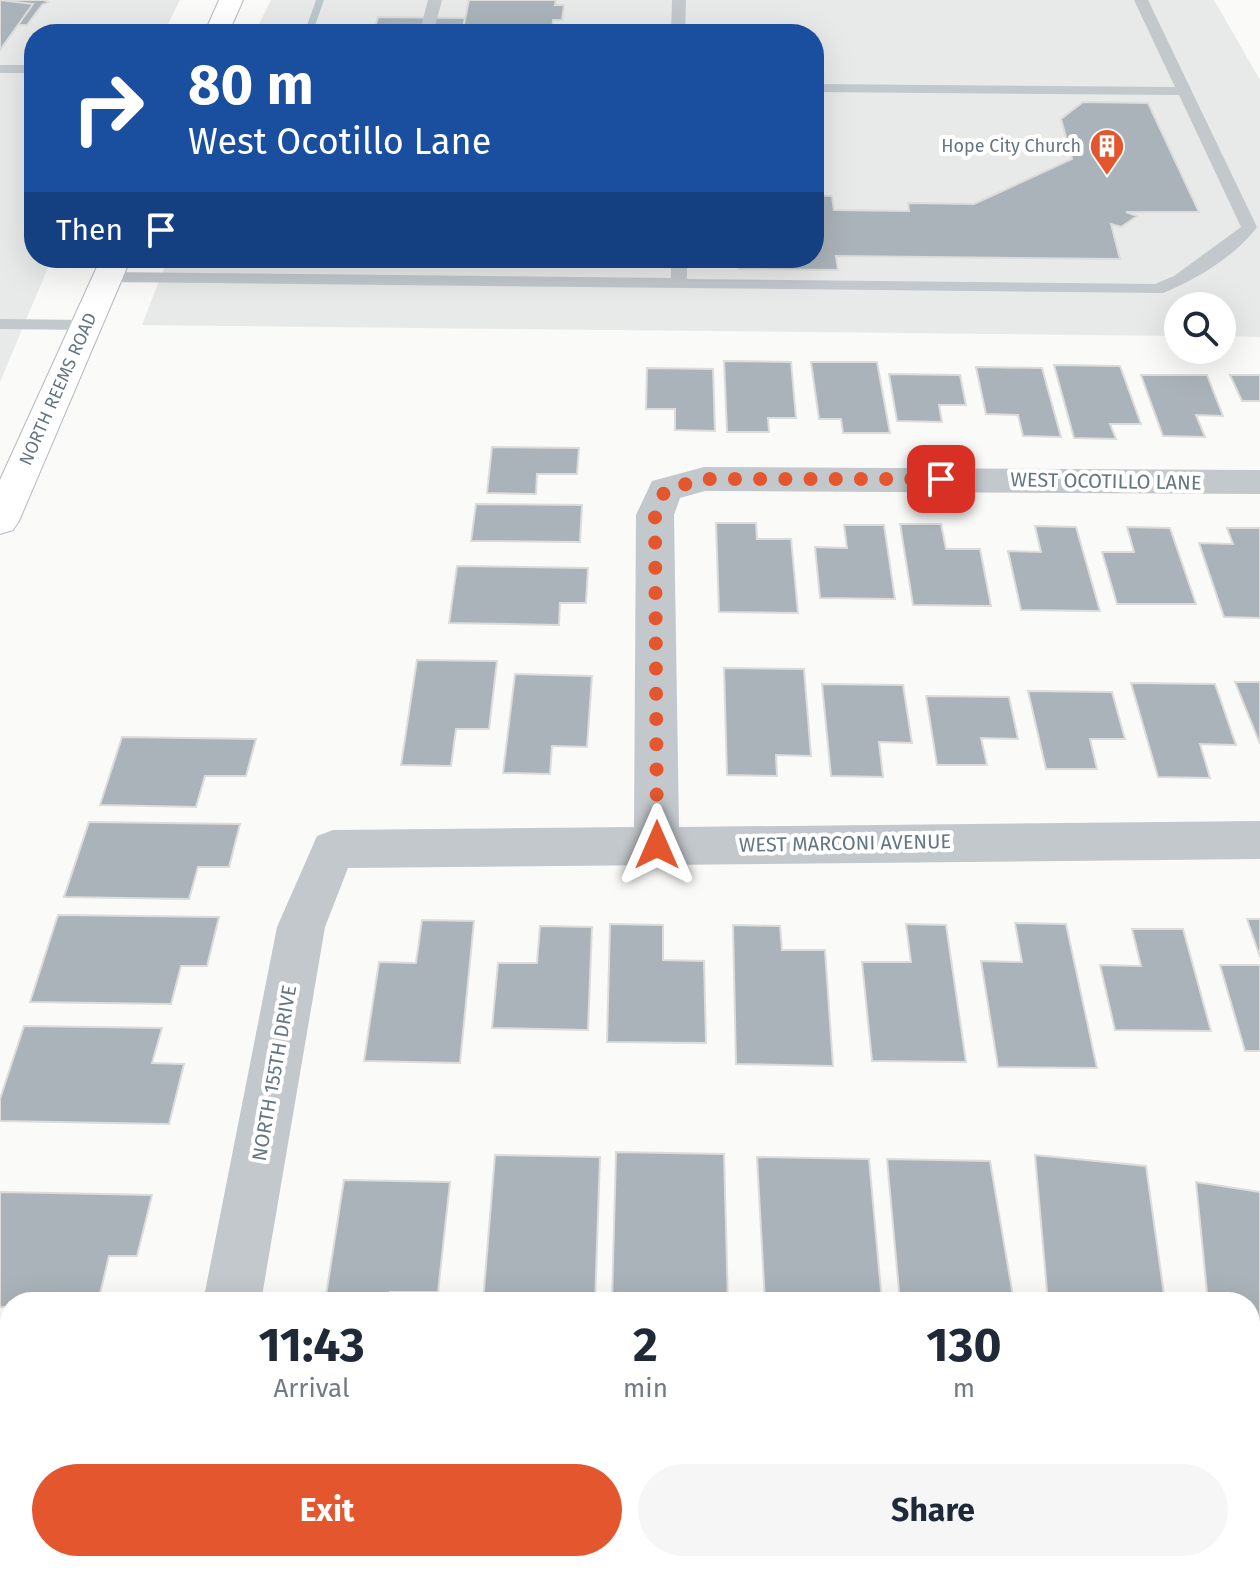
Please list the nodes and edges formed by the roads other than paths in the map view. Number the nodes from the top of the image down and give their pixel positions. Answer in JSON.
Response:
{"nodes":[{"id":1,"x":231,"y":0,"type":"edge"},
{"id":2,"x":435,"y":0,"type":"edge"},
{"id":3,"x":679,"y":0,"type":"edge"},
{"id":4,"x":1141,"y":0,"type":"edge"},
{"id":5,"x":220,"y":24,"type":"edge"},
{"id":6,"x":429,"y":24,"type":"edge"},
{"id":7,"x":678,"y":24,"type":"edge"},
{"id":8,"x":0,"y":69,"type":"edge"},
{"id":9,"x":24,"y":69,"type":"edge"},
{"id":10,"x":824,"y":88,"type":"edge"},
{"id":11,"x":1186,"y":91,"type":"junction"},
{"id":12,"x":112,"y":268,"type":"edge"},
{"id":13,"x":679,"y":268,"type":"edge"},
{"id":14,"x":679,"y":285,"type":"junction"},
{"id":15,"x":0,"y":324,"type":"edge"},
{"id":16,"x":87,"y":325,"type":"junction"},
{"id":17,"x":1260,"y":482,"type":"edge"},
{"id":18,"x":0,"y":521,"type":"edge"},
{"id":19,"x":1260,"y":840,"type":"edge"},
{"id":20,"x":657,"y":845,"type":"junction"},
{"id":21,"x":333,"y":849,"type":"joint"},
{"id":22,"x":234,"y":1292,"type":"edge"}],
"edges":[{"from":1,"to":5,"type":"main road"},
{"from":2,"to":6,"type":"lane"},
{"from":3,"to":7,"type":"lane"},
{"from":4,"to":11,"type":"lane"},
{"from":8,"to":9,"type":"lane"},
{"from":10,"to":11,"type":"lane"},
{"from":11,"to":14,"type":"lane"},
{"from":12,"to":14,"type":"lane"},
{"from":12,"to":16,"type":"main road","name":"NORTH REEMS ROAD"},
{"from":13,"to":14,"type":"lane"},
{"from":15,"to":16,"type":"lane"},
{"from":16,"to":18,"type":"main road","name":"NORTH REEMS ROAD"},
{"from":17,"to":20,"type":"street","name":"WEST OCOTILLO LANE"},
{"from":19,"to":20,"type":"street","name":"WEST MARCONI AVENUE"},
{"from":20,"to":21,"type":"street","name":"WEST MARCONI AVENUE"},
{"from":21,"to":22,"type":"street","name":"NORTH 155TH DRIVE"}]}
